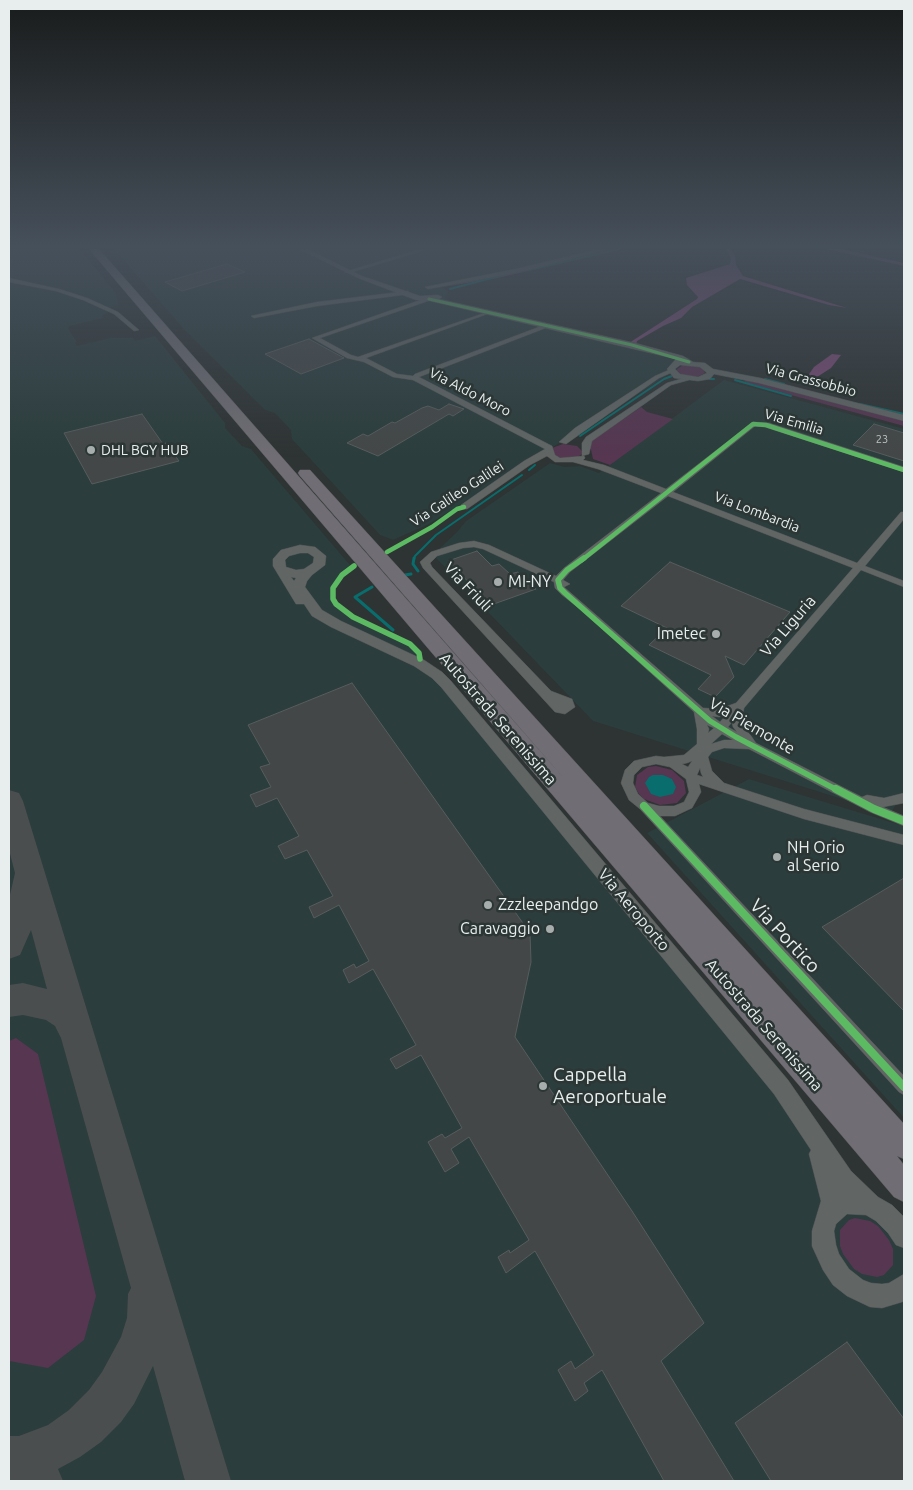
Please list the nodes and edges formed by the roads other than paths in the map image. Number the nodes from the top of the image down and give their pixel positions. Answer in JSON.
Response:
{"nodes":[{"id":1,"x":123,"y":319,"type":"edge"},
{"id":2,"x":156,"y":319,"type":"edge"},
{"id":3,"x":165,"y":319,"type":"edge"},
{"id":4,"x":374,"y":319,"type":"edge"},
{"id":5,"x":470,"y":319,"type":"edge"},
{"id":6,"x":515,"y":319,"type":"edge"},
{"id":7,"x":546,"y":326,"type":"junction"},
{"id":8,"x":136,"y":330,"type":"dead end"},
{"id":9,"x":358,"y":358,"type":"junction"},
{"id":10,"x":676,"y":364,"type":"junction"},
{"id":11,"x":709,"y":374,"type":"junction"},
{"id":12,"x":415,"y":378,"type":"junction"},
{"id":13,"x":687,"y":379,"type":"junction"},
{"id":14,"x":904,"y":418,"type":"edge"},
{"id":15,"x":530,"y":437,"type":"junction"},
{"id":16,"x":560,"y":443,"type":"junction"},
{"id":17,"x":580,"y":448,"type":"junction"},
{"id":18,"x":549,"y":450,"type":"junction"},
{"id":19,"x":540,"y":458,"type":"junction"},
{"id":20,"x":558,"y":460,"type":"junction"},
{"id":21,"x":574,"y":460,"type":"junction"},
{"id":22,"x":601,"y":467,"type":"junction"},
{"id":23,"x":904,"y":470,"type":"edge"},
{"id":24,"x":666,"y":492,"type":"junction"},
{"id":25,"x":464,"y":507,"type":"dead end"},
{"id":26,"x":904,"y":514,"type":"edge"},
{"id":27,"x":371,"y":559,"type":"junction"},
{"id":28,"x":577,"y":564,"type":"junction"},
{"id":29,"x":528,"y":567,"type":"junction"},
{"id":30,"x":860,"y":567,"type":"junction"},
{"id":31,"x":282,"y":570,"type":"junction"},
{"id":32,"x":308,"y":572,"type":"junction"},
{"id":33,"x":558,"y":580,"type":"junction"},
{"id":34,"x":904,"y":584,"type":"edge"},
{"id":35,"x":567,"y":590,"type":"junction"},
{"id":36,"x":583,"y":607,"type":"joint"},
{"id":37,"x":452,"y":692,"type":"junction"},
{"id":38,"x":547,"y":694,"type":"dead end"},
{"id":39,"x":740,"y":706,"type":"junction"},
{"id":40,"x":699,"y":712,"type":"junction"},
{"id":41,"x":721,"y":728,"type":"junction"},
{"id":42,"x":752,"y":746,"type":"junction"},
{"id":43,"x":704,"y":751,"type":"junction"},
{"id":44,"x":665,"y":761,"type":"junction"},
{"id":45,"x":691,"y":777,"type":"junction"},
{"id":46,"x":725,"y":788,"type":"junction"},
{"id":47,"x":856,"y":798,"type":"junction"},
{"id":48,"x":904,"y":798,"type":"edge"},
{"id":49,"x":644,"y":806,"type":"junction"},
{"id":50,"x":904,"y":821,"type":"edge"},
{"id":51,"x":904,"y":840,"type":"edge"},
{"id":52,"x":904,"y":1087,"type":"edge"},
{"id":53,"x":812,"y":1131,"type":"junction"},
{"id":54,"x":904,"y":1145,"type":"edge"},
{"id":55,"x":904,"y":1187,"type":"edge"},
{"id":56,"x":870,"y":1205,"type":"junction"},
{"id":57,"x":830,"y":1213,"type":"junction"},
{"id":58,"x":904,"y":1237,"type":"edge"},
{"id":59,"x":901,"y":1291,"type":"edge"}],
"edges":[{"from":1,"to":8,"type":"street"},
{"from":2,"to":27,"type":"highway","name":"Autostrada Serenissima"},
{"from":3,"to":27,"type":"highway","name":"Autostrada Serenissima"},
{"from":4,"to":9,"type":"street","name":"Via Aldo Moro"},
{"from":5,"to":9,"type":"street"},
{"from":6,"to":7,"type":"street"},
{"from":7,"to":10,"type":"street"},
{"from":7,"to":12,"type":"street"},
{"from":9,"to":12,"type":"street","name":"Via Aldo Moro"},
{"from":10,"to":11,"type":"street"},
{"from":10,"to":13,"type":"street"},
{"from":10,"to":16,"type":"street"},
{"from":11,"to":13,"type":"street","name":"Via Grassobbio"},
{"from":11,"to":14,"type":"street","name":"Via Grassobbio"},
{"from":12,"to":15,"type":"street","name":"Via Aldo Moro"},
{"from":13,"to":17,"type":"street"},
{"from":15,"to":16,"type":"street","name":"Via Aldo Moro"},
{"from":15,"to":18,"type":"street","name":"Via Aldo Moro"},
{"from":16,"to":17,"type":"street","name":"Via Aldo Moro"},
{"from":16,"to":18,"type":"street","name":"Via Galileo Galilei"},
{"from":17,"to":21,"type":"street"},
{"from":17,"to":22,"type":"street","name":"Via Lombardia"},
{"from":18,"to":19,"type":"street","name":"Via Galileo Galilei"},
{"from":18,"to":20,"type":"street","name":"Via Aldo Moro"},
{"from":19,"to":20,"type":"street"},
{"from":19,"to":25,"type":"street","name":"Via Galileo Galilei"},
{"from":20,"to":21,"type":"street"},
{"from":21,"to":22,"type":"street","name":"Via Lombardia"},
{"from":22,"to":24,"type":"street","name":"Via Lombardia"},
{"from":23,"to":24,"type":"street","name":"Via Emilia"},
{"from":24,"to":28,"type":"street"},
{"from":24,"to":30,"type":"street","name":"Via Lombardia"},
{"from":26,"to":30,"type":"street"},
{"from":27,"to":54,"type":"highway","name":"Autostrada Serenissima"},
{"from":27,"to":55,"type":"highway","name":"Autostrada Serenissima"},
{"from":28,"to":33,"type":"street"},
{"from":28,"to":35,"type":"street"},
{"from":29,"to":33,"type":"street","name":"Via Friuli"},
{"from":29,"to":35,"type":"street","name":"Via Friuli"},
{"from":29,"to":38,"type":"street","name":"Via Friuli"},
{"from":30,"to":34,"type":"street","name":"Via Lombardia"},
{"from":30,"to":39,"type":"street","name":"Via Liguria"},
{"from":31,"to":32,"type":"main road"},
{"from":31,"to":32,"type":"main road"},
{"from":31,"to":37,"type":"main road","name":"Via Aeroporto"},
{"from":32,"to":37,"type":"main road","name":"Via Aeroporto"},
{"from":33,"to":35,"type":"street","name":"Via Piemonte"},
{"from":35,"to":36,"type":"street","name":"Via Piemonte"},
{"from":36,"to":40,"type":"street","name":"Via Piemonte"},
{"from":37,"to":53,"type":"main road","name":"Via Aeroporto"},
{"from":39,"to":40,"type":"street"},
{"from":39,"to":41,"type":"street","name":"Via Liguria"},
{"from":39,"to":42,"type":"street"},
{"from":40,"to":41,"type":"street","name":"Via Piemonte"},
{"from":40,"to":43,"type":"street"},
{"from":41,"to":42,"type":"street","name":"Via Piemonte"},
{"from":41,"to":43,"type":"street","name":"Via Liguria"},
{"from":42,"to":43,"type":"street","name":"Via Liguria"},
{"from":42,"to":47,"type":"street","name":"Via Piemonte"},
{"from":43,"to":44,"type":"street","name":"Via Liguria"},
{"from":43,"to":45,"type":"street"},
{"from":43,"to":46,"type":"street"},
{"from":44,"to":45,"type":"street"},
{"from":44,"to":49,"type":"street"},
{"from":45,"to":46,"type":"street"},
{"from":45,"to":49,"type":"street"},
{"from":46,"to":51,"type":"street"},
{"from":47,"to":48,"type":"street","name":"Via Piemonte"},
{"from":47,"to":50,"type":"street","name":"Via Piemonte"},
{"from":49,"to":52,"type":"street","name":"Via Portico"},
{"from":53,"to":56,"type":"main road","name":"Via Aeroporto"},
{"from":53,"to":57,"type":"main road","name":"Via Aeroporto"},
{"from":56,"to":57,"type":"main road"},
{"from":56,"to":58,"type":"main road","name":"Via Aeroporto"},
{"from":57,"to":59,"type":"main road","name":"Via Aeroporto"}]}
